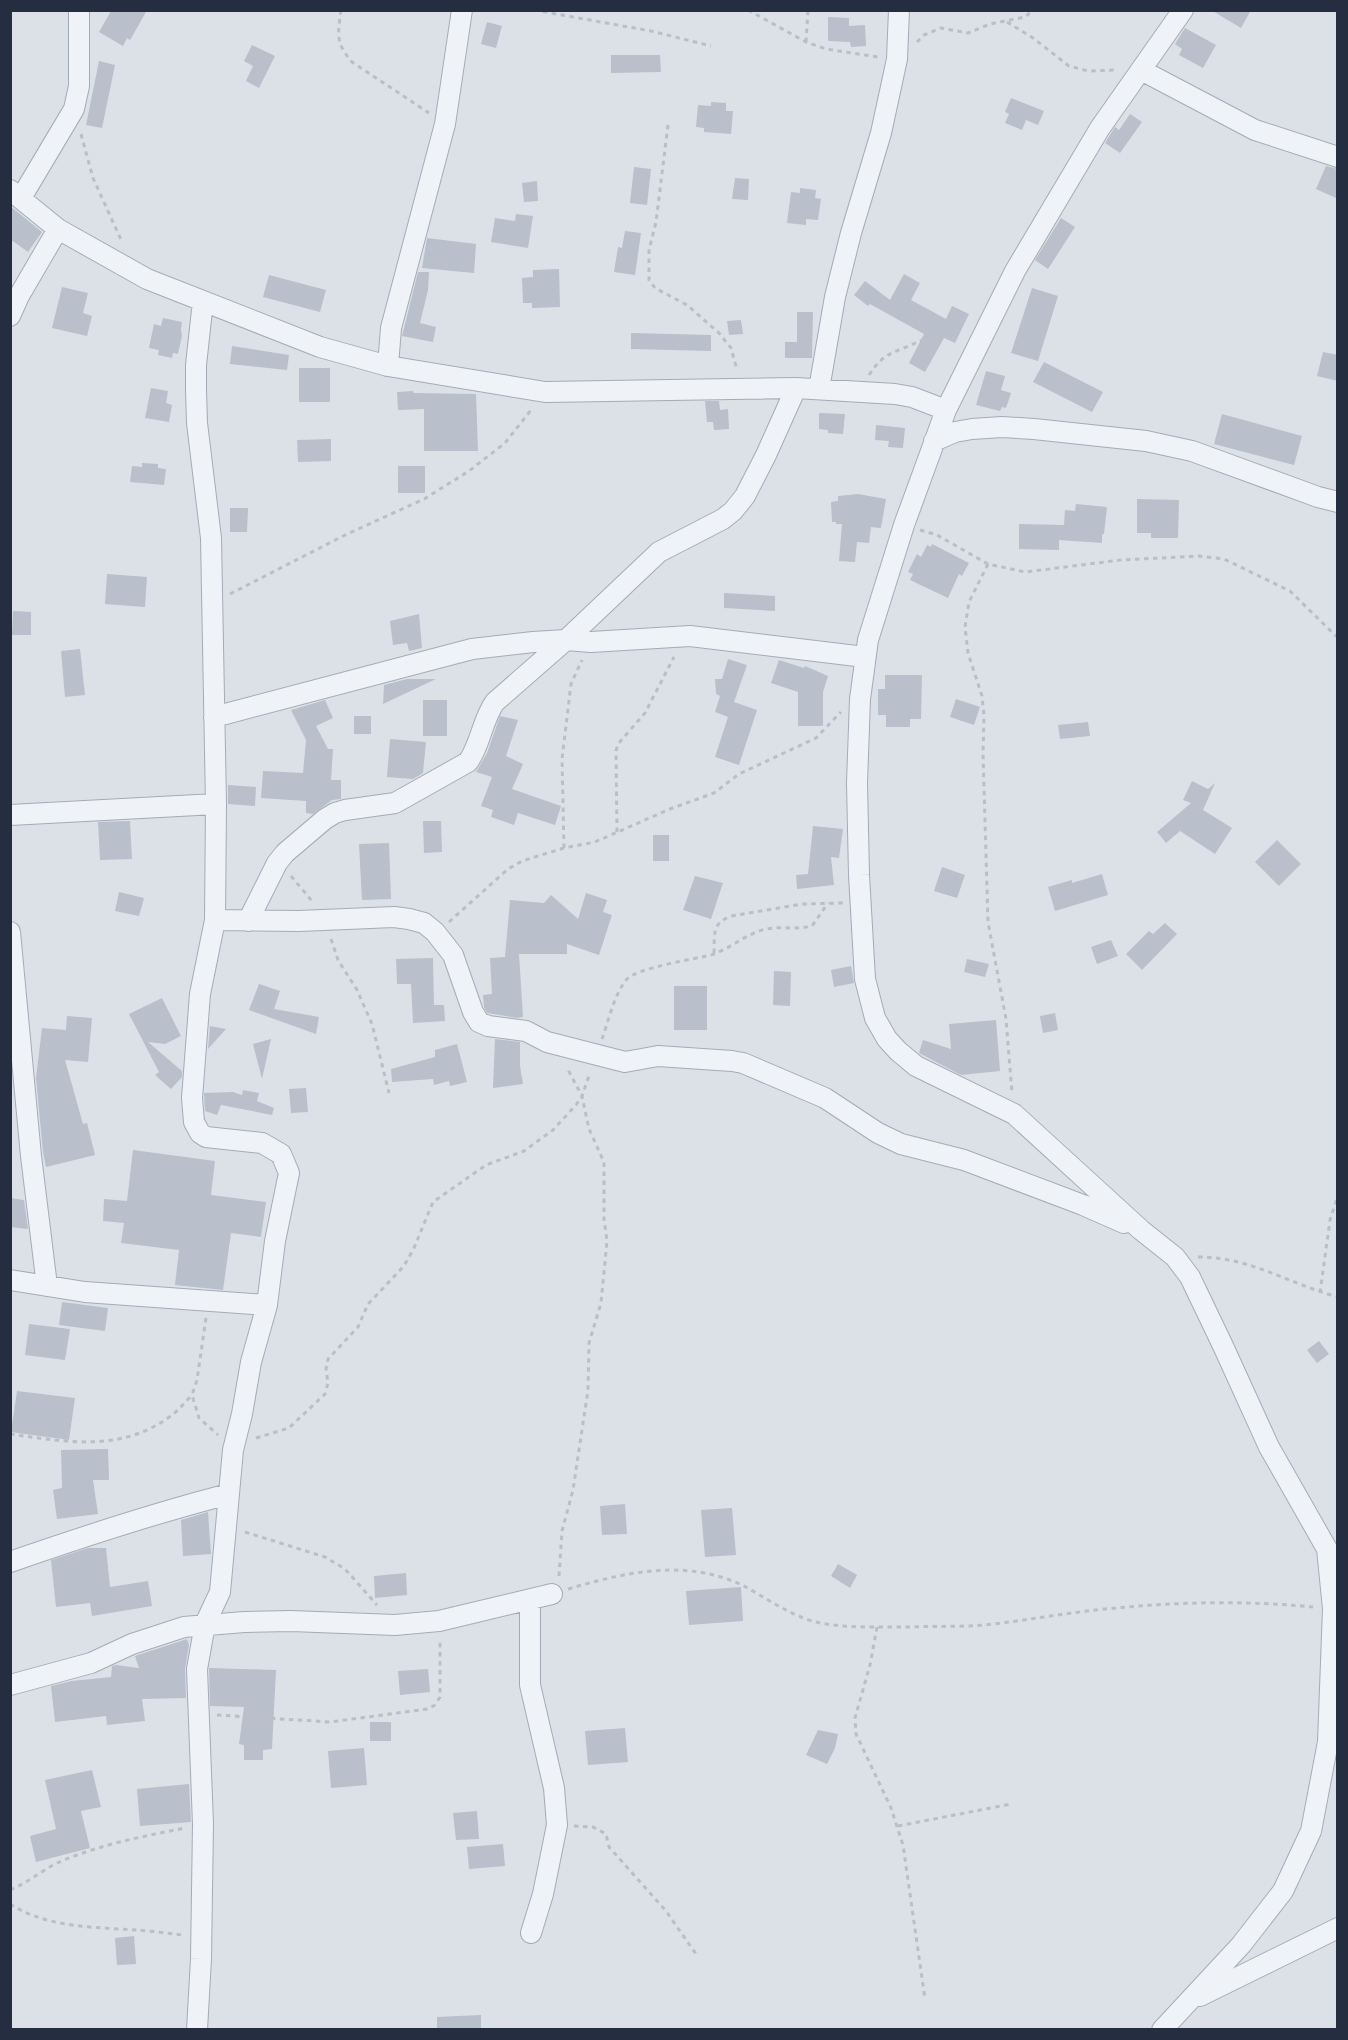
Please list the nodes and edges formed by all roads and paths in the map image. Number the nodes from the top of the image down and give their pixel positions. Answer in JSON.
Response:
{"nodes":[{"id":1,"x":80,"y":10,"type":"edge"},
{"id":2,"x":341,"y":10,"type":"edge"},
{"id":3,"x":462,"y":10,"type":"edge"},
{"id":4,"x":534,"y":10,"type":"edge"},
{"id":5,"x":748,"y":10,"type":"edge"},
{"id":6,"x":808,"y":10,"type":"edge"},
{"id":7,"x":899,"y":10,"type":"edge"},
{"id":8,"x":1033,"y":10,"type":"edge"},
{"id":9,"x":1184,"y":10,"type":"edge"},
{"id":10,"x":1005,"y":21,"type":"junction"},
{"id":11,"x":806,"y":42,"type":"junction"},
{"id":12,"x":711,"y":46,"type":"dead end"},
{"id":13,"x":897,"y":58,"type":"junction"},
{"id":14,"x":1141,"y":70,"type":"junction"},
{"id":15,"x":74,"y":109,"type":"junction"},
{"id":16,"x":445,"y":124,"type":"junction"},
{"id":17,"x":668,"y":125,"type":"dead end"},
{"id":18,"x":1338,"y":157,"type":"edge"},
{"id":19,"x":16,"y":194,"type":"edge"},
{"id":20,"x":58,"y":228,"type":"junction"},
{"id":21,"x":124,"y":246,"type":"dead end"},
{"id":22,"x":202,"y":301,"type":"junction"},
{"id":23,"x":10,"y":316,"type":"edge"},
{"id":24,"x":921,"y":340,"type":"dead end"},
{"id":25,"x":388,"y":366,"type":"junction"},
{"id":26,"x":796,"y":388,"type":"junction"},
{"id":27,"x":740,"y":389,"type":"junction"},
{"id":28,"x":819,"y":389,"type":"junction"},
{"id":29,"x":545,"y":392,"type":"junction"},
{"id":30,"x":859,"y":392,"type":"junction"},
{"id":31,"x":946,"y":410,"type":"junction"},
{"id":32,"x":934,"y":441,"type":"junction"},
{"id":33,"x":1338,"y":502,"type":"edge"},
{"id":34,"x":904,"y":525,"type":"junction"},
{"id":35,"x":988,"y":564,"type":"junction"},
{"id":36,"x":213,"y":602,"type":"junction"},
{"id":37,"x":690,"y":636,"type":"junction"},
{"id":38,"x":1338,"y":638,"type":"edge"},
{"id":39,"x":566,"y":640,"type":"junction"},
{"id":40,"x":591,"y":642,"type":"junction"},
{"id":41,"x":865,"y":657,"type":"junction"},
{"id":42,"x":860,"y":699,"type":"junction"},
{"id":43,"x":214,"y":717,"type":"junction"},
{"id":44,"x":216,"y":804,"type":"junction"},
{"id":45,"x":10,"y":815,"type":"edge"},
{"id":46,"x":617,"y":832,"type":"junction"},
{"id":47,"x":564,"y":848,"type":"junction"},
{"id":48,"x":277,"y":863,"type":"junction"},
{"id":49,"x":828,"y":903,"type":"junction"},
{"id":50,"x":860,"y":904,"type":"junction"},
{"id":51,"x":215,"y":920,"type":"junction"},
{"id":52,"x":325,"y":920,"type":"junction"},
{"id":53,"x":248,"y":921,"type":"junction"},
{"id":54,"x":10,"y":932,"type":"edge"},
{"id":55,"x":435,"y":932,"type":"junction"},
{"id":56,"x":714,"y":954,"type":"junction"},
{"id":57,"x":596,"y":1056,"type":"junction"},
{"id":58,"x":566,"y":1067,"type":"dead end"},
{"id":59,"x":389,"y":1093,"type":"dead end"},
{"id":60,"x":582,"y":1096,"type":"junction"},
{"id":61,"x":1014,"y":1114,"type":"junction"},
{"id":62,"x":1338,"y":1195,"type":"edge"},
{"id":63,"x":1141,"y":1230,"type":"junction"},
{"id":64,"x":1175,"y":1257,"type":"junction"},
{"id":65,"x":10,"y":1280,"type":"edge"},
{"id":66,"x":47,"y":1286,"type":"junction"},
{"id":67,"x":1320,"y":1293,"type":"junction"},
{"id":68,"x":1338,"y":1297,"type":"edge"},
{"id":69,"x":209,"y":1301,"type":"junction"},
{"id":70,"x":267,"y":1305,"type":"junction"},
{"id":71,"x":192,"y":1395,"type":"junction"},
{"id":72,"x":10,"y":1434,"type":"edge"},
{"id":73,"x":234,"y":1449,"type":"junction"},
{"id":74,"x":229,"y":1494,"type":"junction"},
{"id":75,"x":226,"y":1525,"type":"junction"},
{"id":76,"x":1333,"y":1556,"type":"edge"},
{"id":77,"x":10,"y":1562,"type":"edge"},
{"id":78,"x":552,"y":1594,"type":"junction"},
{"id":79,"x":530,"y":1600,"type":"junction"},
{"id":80,"x":1333,"y":1609,"type":"junction"},
{"id":81,"x":439,"y":1621,"type":"junction"},
{"id":82,"x":205,"y":1624,"type":"junction"},
{"id":83,"x":395,"y":1624,"type":"junction"},
{"id":84,"x":877,"y":1627,"type":"junction"},
{"id":85,"x":10,"y":1685,"type":"edge"},
{"id":86,"x":200,"y":1713,"type":"junction"},
{"id":87,"x":1011,"y":1804,"type":"dead end"},
{"id":88,"x":203,"y":1824,"type":"junction"},
{"id":89,"x":557,"y":1825,"type":"junction"},
{"id":90,"x":898,"y":1826,"type":"junction"},
{"id":91,"x":10,"y":1890,"type":"edge"},
{"id":92,"x":10,"y":1904,"type":"edge"},
{"id":93,"x":1338,"y":1928,"type":"edge"},
{"id":94,"x":531,"y":1933,"type":"dead end"},
{"id":95,"x":202,"y":1937,"type":"junction"},
{"id":96,"x":696,"y":1954,"type":"dead end"},
{"id":97,"x":925,"y":1999,"type":"dead end"},
{"id":98,"x":1189,"y":2001,"type":"junction"},
{"id":99,"x":197,"y":2030,"type":"edge"},
{"id":100,"x":1162,"y":2030,"type":"edge"}],
"edges":[{"from":1,"to":15,"type":"street"},
{"from":2,"to":16,"type":"path"},
{"from":3,"to":16,"type":"street"},
{"from":4,"to":12,"type":"path"},
{"from":5,"to":11,"type":"path"},
{"from":6,"to":11,"type":"path"},
{"from":7,"to":13,"type":"street"},
{"from":8,"to":10,"type":"path"},
{"from":9,"to":14,"type":"street"},
{"from":10,"to":13,"type":"path"},
{"from":10,"to":14,"type":"path"},
{"from":11,"to":13,"type":"path"},
{"from":13,"to":28,"type":"street"},
{"from":14,"to":18,"type":"street"},
{"from":14,"to":31,"type":"street"},
{"from":15,"to":19,"type":"street"},
{"from":15,"to":21,"type":"path"},
{"from":16,"to":25,"type":"street"},
{"from":17,"to":27,"type":"path"},
{"from":19,"to":20,"type":"street"},
{"from":20,"to":22,"type":"street"},
{"from":20,"to":23,"type":"street"},
{"from":22,"to":25,"type":"street"},
{"from":22,"to":36,"type":"street"},
{"from":24,"to":30,"type":"path"},
{"from":25,"to":29,"type":"street"},
{"from":26,"to":27,"type":"street"},
{"from":26,"to":28,"type":"street"},
{"from":26,"to":39,"type":"street"},
{"from":27,"to":29,"type":"street"},
{"from":28,"to":30,"type":"street"},
{"from":29,"to":36,"type":"path"},
{"from":30,"to":31,"type":"street"},
{"from":31,"to":32,"type":"street"},
{"from":32,"to":33,"type":"street"},
{"from":32,"to":34,"type":"street"},
{"from":34,"to":35,"type":"path"},
{"from":34,"to":41,"type":"street"},
{"from":35,"to":38,"type":"path"},
{"from":35,"to":61,"type":"path"},
{"from":36,"to":43,"type":"street"},
{"from":37,"to":40,"type":"street"},
{"from":37,"to":41,"type":"street"},
{"from":37,"to":46,"type":"path"},
{"from":39,"to":40,"type":"street"},
{"from":39,"to":43,"type":"street"},
{"from":39,"to":48,"type":"street"},
{"from":40,"to":47,"type":"path"},
{"from":41,"to":42,"type":"street"},
{"from":42,"to":46,"type":"path"},
{"from":42,"to":50,"type":"street"},
{"from":43,"to":44,"type":"street"},
{"from":44,"to":45,"type":"street"},
{"from":44,"to":51,"type":"street"},
{"from":46,"to":47,"type":"path"},
{"from":47,"to":55,"type":"path"},
{"from":48,"to":52,"type":"path"},
{"from":48,"to":53,"type":"street"},
{"from":49,"to":50,"type":"path"},
{"from":49,"to":56,"type":"path"},
{"from":49,"to":56,"type":"path"},
{"from":50,"to":61,"type":"street"},
{"from":51,"to":53,"type":"street"},
{"from":51,"to":70,"type":"street"},
{"from":52,"to":53,"type":"street"},
{"from":52,"to":55,"type":"street"},
{"from":52,"to":59,"type":"path"},
{"from":54,"to":66,"type":"street"},
{"from":55,"to":57,"type":"street"},
{"from":56,"to":57,"type":"path"},
{"from":57,"to":60,"type":"path"},
{"from":57,"to":63,"type":"street"},
{"from":58,"to":60,"type":"path"},
{"from":60,"to":73,"type":"path"},
{"from":60,"to":78,"type":"path"},
{"from":61,"to":63,"type":"street"},
{"from":62,"to":67,"type":"path"},
{"from":63,"to":64,"type":"street"},
{"from":64,"to":67,"type":"path"},
{"from":64,"to":76,"type":"street"},
{"from":65,"to":66,"type":"street"},
{"from":66,"to":69,"type":"street"},
{"from":67,"to":68,"type":"path"},
{"from":69,"to":70,"type":"street"},
{"from":69,"to":71,"type":"path"},
{"from":70,"to":73,"type":"street"},
{"from":71,"to":72,"type":"path"},
{"from":71,"to":73,"type":"path"},
{"from":73,"to":74,"type":"street"},
{"from":74,"to":75,"type":"street"},
{"from":74,"to":77,"type":"street"},
{"from":75,"to":82,"type":"street"},
{"from":75,"to":83,"type":"path"},
{"from":76,"to":80,"type":"street"},
{"from":78,"to":79,"type":"street"},
{"from":78,"to":84,"type":"path"},
{"from":79,"to":81,"type":"street"},
{"from":79,"to":89,"type":"street"},
{"from":80,"to":84,"type":"path"},
{"from":80,"to":98,"type":"street"},
{"from":81,"to":83,"type":"street"},
{"from":81,"to":86,"type":"path"},
{"from":82,"to":83,"type":"street"},
{"from":82,"to":85,"type":"street"},
{"from":82,"to":86,"type":"street"},
{"from":84,"to":90,"type":"path"},
{"from":86,"to":88,"type":"street"},
{"from":87,"to":90,"type":"path"},
{"from":88,"to":91,"type":"path"},
{"from":88,"to":95,"type":"street"},
{"from":89,"to":94,"type":"street"},
{"from":89,"to":96,"type":"path"},
{"from":90,"to":97,"type":"path"},
{"from":92,"to":95,"type":"path"},
{"from":93,"to":98,"type":"street"},
{"from":95,"to":99,"type":"street"},
{"from":98,"to":100,"type":"street"}]}
